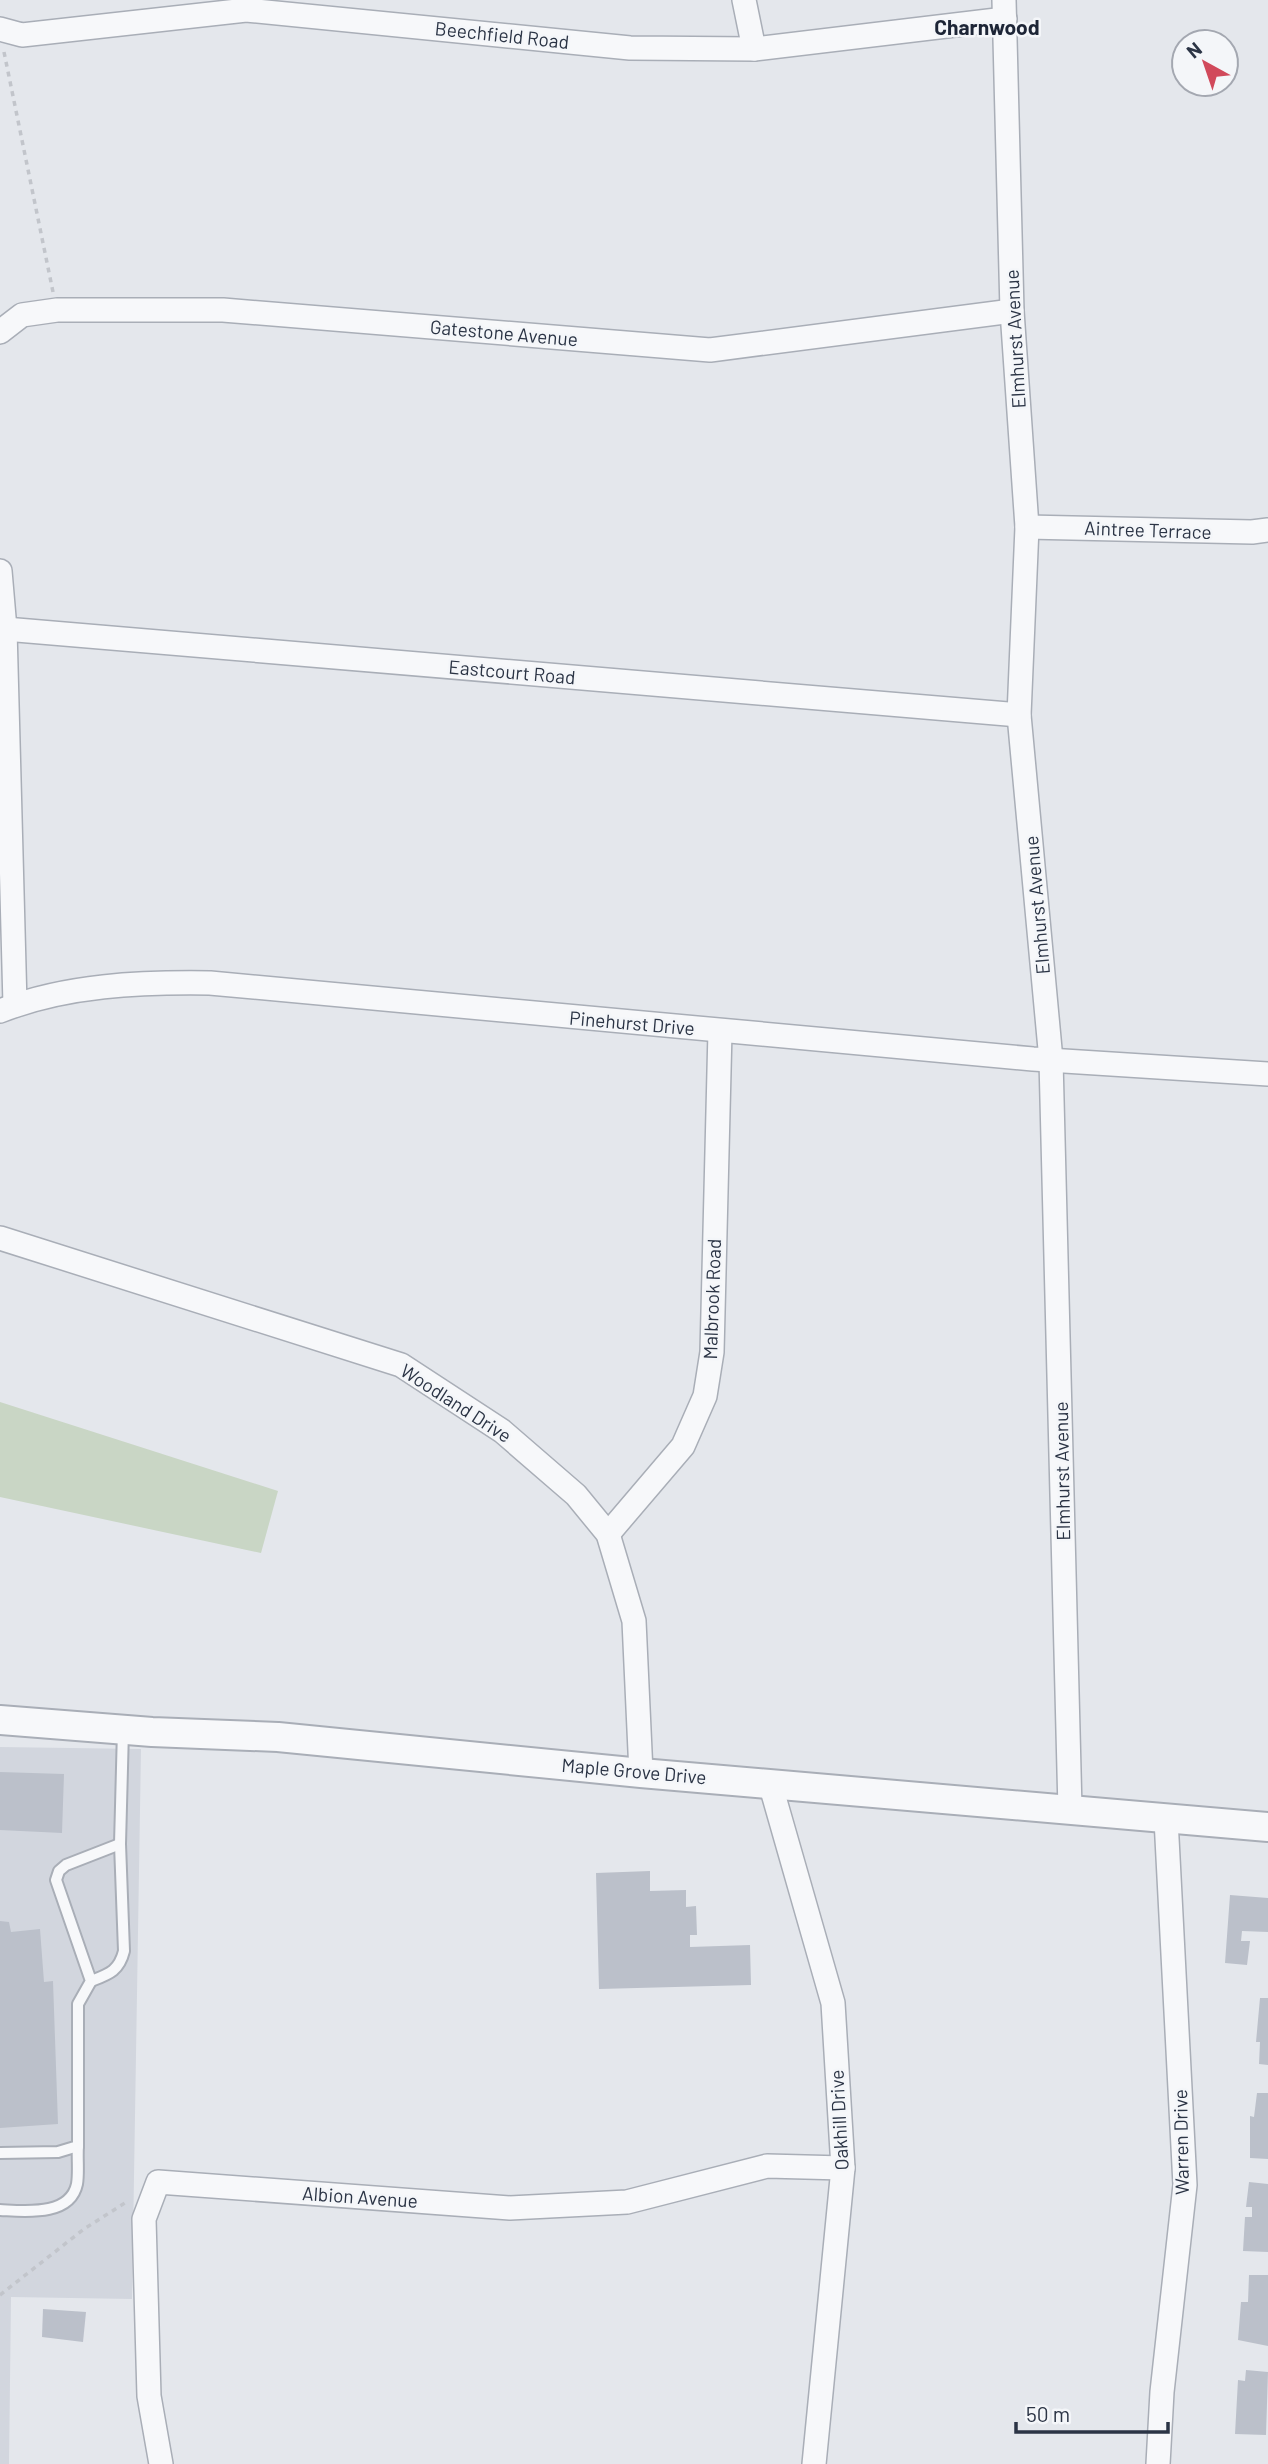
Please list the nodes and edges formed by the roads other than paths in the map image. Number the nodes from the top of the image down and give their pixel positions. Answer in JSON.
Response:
{"nodes":[{"id":1,"x":744,"y":0,"type":"edge"},
{"id":2,"x":1005,"y":9,"type":"edge"},
{"id":3,"x":0,"y":29,"type":"edge"},
{"id":4,"x":754,"y":49,"type":"junction"},
{"id":5,"x":1012,"y":312,"type":"junction"},
{"id":6,"x":0,"y":332,"type":"edge"},
{"id":7,"x":1027,"y":527,"type":"junction"},
{"id":8,"x":1268,"y":530,"type":"edge"},
{"id":9,"x":0,"y":571,"type":"edge"},
{"id":10,"x":5,"y":629,"type":"junction"},
{"id":11,"x":1019,"y":715,"type":"junction"},
{"id":12,"x":8,"y":1008,"type":"edge"},
{"id":13,"x":720,"y":1031,"type":"junction"},
{"id":14,"x":1051,"y":1060,"type":"junction"},
{"id":15,"x":1268,"y":1074,"type":"edge"},
{"id":16,"x":0,"y":1238,"type":"edge"},
{"id":17,"x":608,"y":1534,"type":"junction"},
{"id":18,"x":0,"y":1720,"type":"edge"},
{"id":19,"x":123,"y":1730,"type":"junction"},
{"id":20,"x":641,"y":1773,"type":"junction"},
{"id":21,"x":770,"y":1783,"type":"junction"},
{"id":22,"x":1070,"y":1810,"type":"junction"},
{"id":23,"x":1166,"y":1819,"type":"junction"},
{"id":24,"x":1268,"y":1827,"type":"edge"},
{"id":25,"x":120,"y":1844,"type":"junction"},
{"id":26,"x":92,"y":1981,"type":"junction"},
{"id":27,"x":78,"y":2146,"type":"junction"},
{"id":28,"x":0,"y":2153,"type":"edge"},
{"id":29,"x":843,"y":2168,"type":"junction"},
{"id":30,"x":0,"y":2210,"type":"edge"},
{"id":31,"x":160,"y":2464,"type":"edge"},
{"id":32,"x":814,"y":2464,"type":"edge"},
{"id":33,"x":1158,"y":2464,"type":"edge"}],
"edges":[{"from":1,"to":4,"type":"street"},
{"from":2,"to":4,"type":"street","name":"Beechfield Road"},
{"from":2,"to":5,"type":"street","name":"Elmhurst Avenue"},
{"from":3,"to":4,"type":"street","name":"Beechfield Road"},
{"from":5,"to":6,"type":"street","name":"Gatestone Avenue"},
{"from":5,"to":7,"type":"street","name":"Elmhurst Avenue"},
{"from":7,"to":8,"type":"street","name":"Aintree Terrace"},
{"from":7,"to":11,"type":"street","name":"Elmhurst Avenue"},
{"from":9,"to":10,"type":"street"},
{"from":10,"to":11,"type":"street","name":"Eastcourt Road"},
{"from":10,"to":12,"type":"street"},
{"from":11,"to":14,"type":"street","name":"Elmhurst Avenue"},
{"from":12,"to":13,"type":"street","name":"Pinehurst Drive"},
{"from":13,"to":14,"type":"street","name":"Pinehurst Drive"},
{"from":13,"to":17,"type":"street","name":"Malbrook Road"},
{"from":14,"to":15,"type":"street","name":"Pinehurst Drive"},
{"from":14,"to":22,"type":"street","name":"Elmhurst Avenue"},
{"from":16,"to":17,"type":"street","name":"Woodland Drive"},
{"from":17,"to":20,"type":"street","name":"Woodland Drive"},
{"from":18,"to":19,"type":"street","name":"Maple Grove Drive"},
{"from":19,"to":20,"type":"street","name":"Maple Grove Drive"},
{"from":19,"to":25,"type":"lane"},
{"from":20,"to":21,"type":"street","name":"Maple Grove Drive"},
{"from":21,"to":22,"type":"street","name":"Maple Grove Drive"},
{"from":21,"to":29,"type":"street","name":"Oakhill Drive"},
{"from":22,"to":23,"type":"street","name":"Maple Grove Drive"},
{"from":23,"to":24,"type":"street","name":"Maple Grove Drive"},
{"from":23,"to":33,"type":"street","name":"Warren Drive"},
{"from":25,"to":26,"type":"lane"},
{"from":25,"to":26,"type":"lane"},
{"from":26,"to":27,"type":"lane"},
{"from":27,"to":28,"type":"lane"},
{"from":27,"to":30,"type":"lane"},
{"from":29,"to":31,"type":"street","name":"Albion Avenue"},
{"from":29,"to":32,"type":"street","name":"Oakhill Drive"}]}
